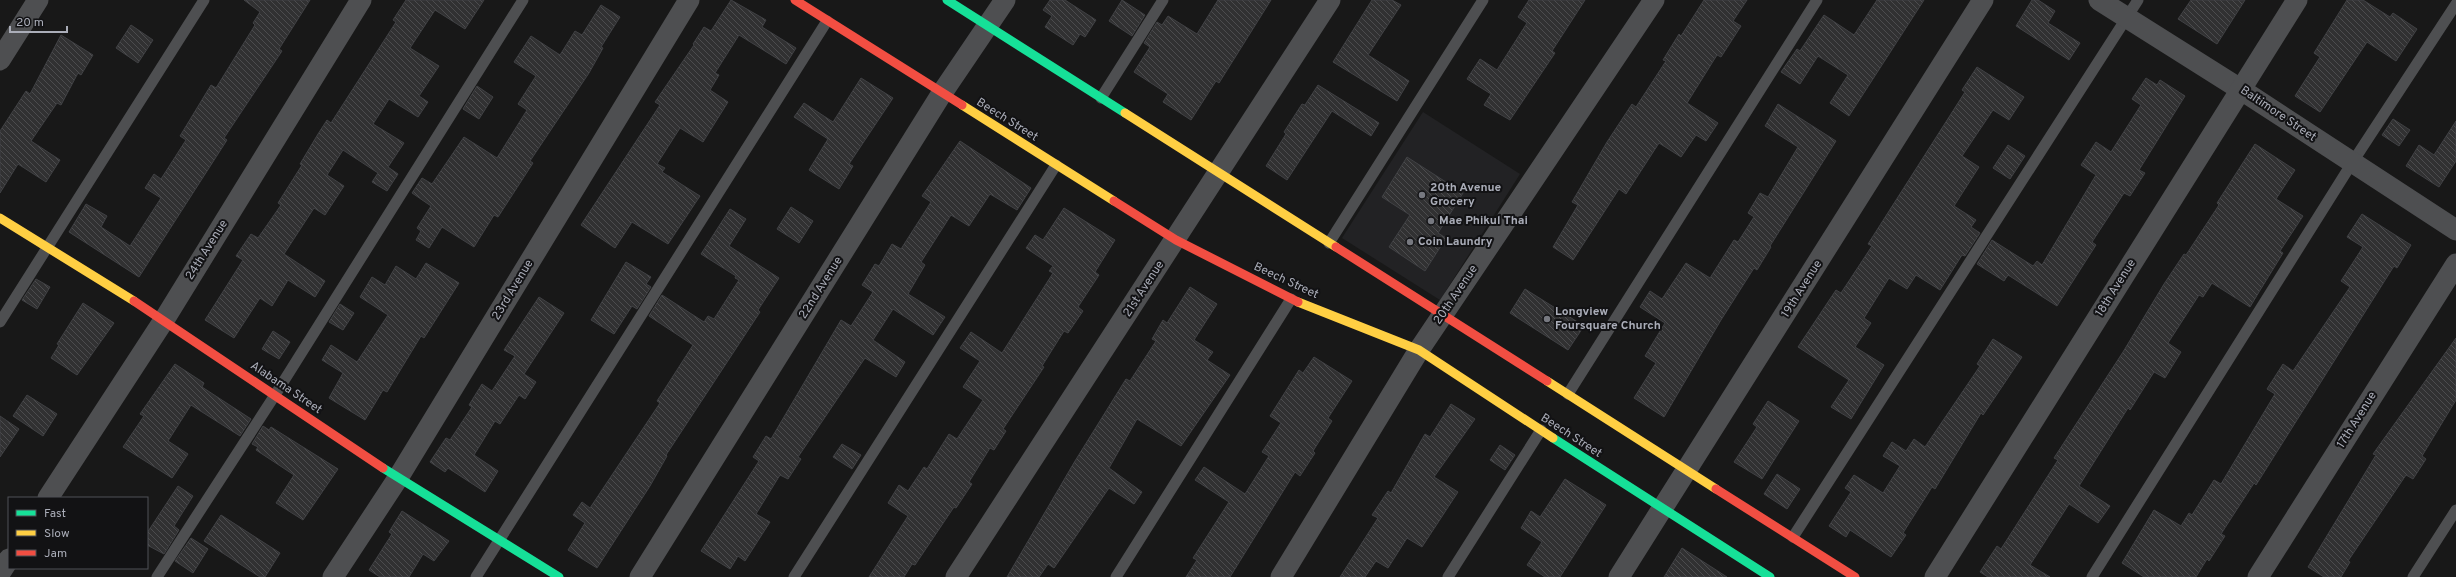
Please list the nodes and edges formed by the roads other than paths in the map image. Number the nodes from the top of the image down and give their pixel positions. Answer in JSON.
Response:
{"nodes":[{"id":1,"x":38,"y":0,"type":"edge"},
{"id":2,"x":204,"y":0,"type":"edge"},
{"id":3,"x":362,"y":0,"type":"edge"},
{"id":4,"x":523,"y":0,"type":"edge"},
{"id":5,"x":689,"y":0,"type":"edge"},
{"id":6,"x":795,"y":0,"type":"edge"},
{"id":7,"x":947,"y":0,"type":"edge"},
{"id":8,"x":1005,"y":0,"type":"edge"},
{"id":9,"x":1163,"y":0,"type":"edge"},
{"id":10,"x":1330,"y":0,"type":"edge"},
{"id":11,"x":1483,"y":0,"type":"edge"},
{"id":12,"x":1654,"y":0,"type":"edge"},
{"id":13,"x":1817,"y":0,"type":"edge"},
{"id":14,"x":1983,"y":0,"type":"edge"},
{"id":15,"x":2099,"y":0,"type":"edge"},
{"id":16,"x":2138,"y":0,"type":"edge"},
{"id":17,"x":2297,"y":0,"type":"edge"},
{"id":18,"x":2456,"y":4,"type":"edge"},
{"id":19,"x":2126,"y":17,"type":"junction"},
{"id":20,"x":827,"y":21,"type":"junction"},
{"id":21,"x":988,"y":26,"type":"junction"},
{"id":22,"x":0,"y":60,"type":"edge"},
{"id":23,"x":2240,"y":89,"type":"junction"},
{"id":24,"x":942,"y":93,"type":"junction"},
{"id":25,"x":1101,"y":98,"type":"junction"},
{"id":26,"x":2352,"y":163,"type":"junction"},
{"id":27,"x":1056,"y":165,"type":"junction"},
{"id":28,"x":1218,"y":173,"type":"junction"},
{"id":29,"x":0,"y":218,"type":"edge"},
{"id":30,"x":2456,"y":230,"type":"edge"},
{"id":31,"x":1176,"y":240,"type":"junction"},
{"id":32,"x":1329,"y":243,"type":"junction"},
{"id":33,"x":48,"y":248,"type":"junction"},
{"id":34,"x":2456,"y":264,"type":"edge"},
{"id":35,"x":1292,"y":299,"type":"junction"},
{"id":36,"x":1443,"y":314,"type":"junction"},
{"id":37,"x":164,"y":320,"type":"junction"},
{"id":38,"x":0,"y":322,"type":"edge"},
{"id":39,"x":1419,"y":350,"type":"junction"},
{"id":40,"x":1568,"y":394,"type":"junction"},
{"id":41,"x":275,"y":395,"type":"junction"},
{"id":42,"x":1541,"y":430,"type":"junction"},
{"id":43,"x":1688,"y":470,"type":"junction"},
{"id":44,"x":398,"y":478,"type":"junction"},
{"id":45,"x":49,"y":497,"type":"edge"},
{"id":46,"x":1663,"y":510,"type":"junction"},
{"id":47,"x":2456,"y":510,"type":"edge"},
{"id":48,"x":1793,"y":537,"type":"junction"},
{"id":49,"x":499,"y":540,"type":"junction"},
{"id":50,"x":8,"y":561,"type":"edge"},
{"id":51,"x":0,"y":573,"type":"edge"},
{"id":52,"x":157,"y":577,"type":"edge"},
{"id":53,"x":333,"y":577,"type":"edge"},
{"id":54,"x":476,"y":577,"type":"edge"},
{"id":55,"x":559,"y":577,"type":"edge"},
{"id":56,"x":640,"y":577,"type":"edge"},
{"id":57,"x":794,"y":577,"type":"edge"},
{"id":58,"x":956,"y":577,"type":"edge"},
{"id":59,"x":1116,"y":577,"type":"edge"},
{"id":60,"x":1281,"y":577,"type":"edge"},
{"id":61,"x":1448,"y":577,"type":"edge"},
{"id":62,"x":1619,"y":577,"type":"edge"},
{"id":63,"x":1769,"y":577,"type":"edge"},
{"id":64,"x":1855,"y":577,"type":"edge"},
{"id":65,"x":1935,"y":577,"type":"edge"},
{"id":66,"x":2092,"y":577,"type":"edge"},
{"id":67,"x":2258,"y":577,"type":"edge"},
{"id":68,"x":2413,"y":577,"type":"edge"}],
"edges":[{"from":1,"to":22,"type":"street"},
{"from":2,"to":33,"type":"lane"},
{"from":3,"to":37,"type":"street","name":"24th Avenue"},
{"from":4,"to":41,"type":"lane"},
{"from":5,"to":44,"type":"street","name":"23rd Avenue"},
{"from":6,"to":20,"type":"street","name":"Beech Street"},
{"from":7,"to":21,"type":"street"},
{"from":8,"to":21,"type":"street","name":"22nd Avenue"},
{"from":9,"to":25,"type":"lane"},
{"from":10,"to":28,"type":"street","name":"21st Avenue"},
{"from":11,"to":32,"type":"lane"},
{"from":12,"to":36,"type":"street","name":"20th Avenue"},
{"from":13,"to":40,"type":"lane"},
{"from":14,"to":43,"type":"street","name":"19th Avenue"},
{"from":15,"to":19,"type":"street","name":"Baltimore Street"},
{"from":16,"to":19,"type":"lane"},
{"from":17,"to":23,"type":"street","name":"18th Avenue"},
{"from":18,"to":26,"type":"lane"},
{"from":19,"to":23,"type":"street","name":"Baltimore Street"},
{"from":19,"to":48,"type":"lane"},
{"from":20,"to":24,"type":"street","name":"Beech Street"},
{"from":20,"to":49,"type":"lane"},
{"from":21,"to":24,"type":"street","name":"22nd Avenue"},
{"from":21,"to":25,"type":"street"},
{"from":23,"to":26,"type":"street","name":"Baltimore Street"},
{"from":23,"to":65,"type":"street","name":"18th Avenue"},
{"from":24,"to":27,"type":"street","name":"Beech Street"},
{"from":24,"to":56,"type":"street","name":"22nd Avenue"},
{"from":25,"to":28,"type":"street"},
{"from":26,"to":30,"type":"street","name":"Baltimore Street"},
{"from":26,"to":66,"type":"lane"},
{"from":27,"to":31,"type":"street","name":"Beech Street"},
{"from":27,"to":57,"type":"lane"},
{"from":28,"to":31,"type":"street","name":"21st Avenue"},
{"from":28,"to":32,"type":"street"},
{"from":29,"to":33,"type":"street","name":"Alabama Street"},
{"from":31,"to":35,"type":"street","name":"Beech Street"},
{"from":31,"to":58,"type":"street","name":"21st Avenue"},
{"from":32,"to":36,"type":"street"},
{"from":33,"to":37,"type":"street","name":"Alabama Street"},
{"from":33,"to":38,"type":"lane"},
{"from":34,"to":67,"type":"street","name":"17th Avenue"},
{"from":35,"to":39,"type":"street","name":"Beech Street"},
{"from":35,"to":59,"type":"lane"},
{"from":36,"to":39,"type":"street","name":"20th Avenue"},
{"from":36,"to":40,"type":"street"},
{"from":37,"to":41,"type":"street","name":"Alabama Street"},
{"from":37,"to":45,"type":"street","name":"24th Avenue"},
{"from":39,"to":42,"type":"street","name":"Beech Street"},
{"from":39,"to":60,"type":"street","name":"20th Avenue"},
{"from":40,"to":43,"type":"street"},
{"from":41,"to":44,"type":"street","name":"Alabama Street"},
{"from":41,"to":52,"type":"lane"},
{"from":42,"to":46,"type":"street","name":"Beech Street"},
{"from":42,"to":61,"type":"lane"},
{"from":43,"to":46,"type":"street","name":"19th Avenue"},
{"from":43,"to":48,"type":"street"},
{"from":44,"to":49,"type":"street","name":"Alabama Street"},
{"from":44,"to":53,"type":"street","name":"23rd Avenue"},
{"from":46,"to":62,"type":"street","name":"19th Avenue"},
{"from":46,"to":63,"type":"street","name":"Beech Street"},
{"from":47,"to":68,"type":"lane"},
{"from":48,"to":64,"type":"street"},
{"from":49,"to":54,"type":"lane"},
{"from":49,"to":55,"type":"street","name":"Alabama Street"},
{"from":50,"to":51,"type":"street"}]}
